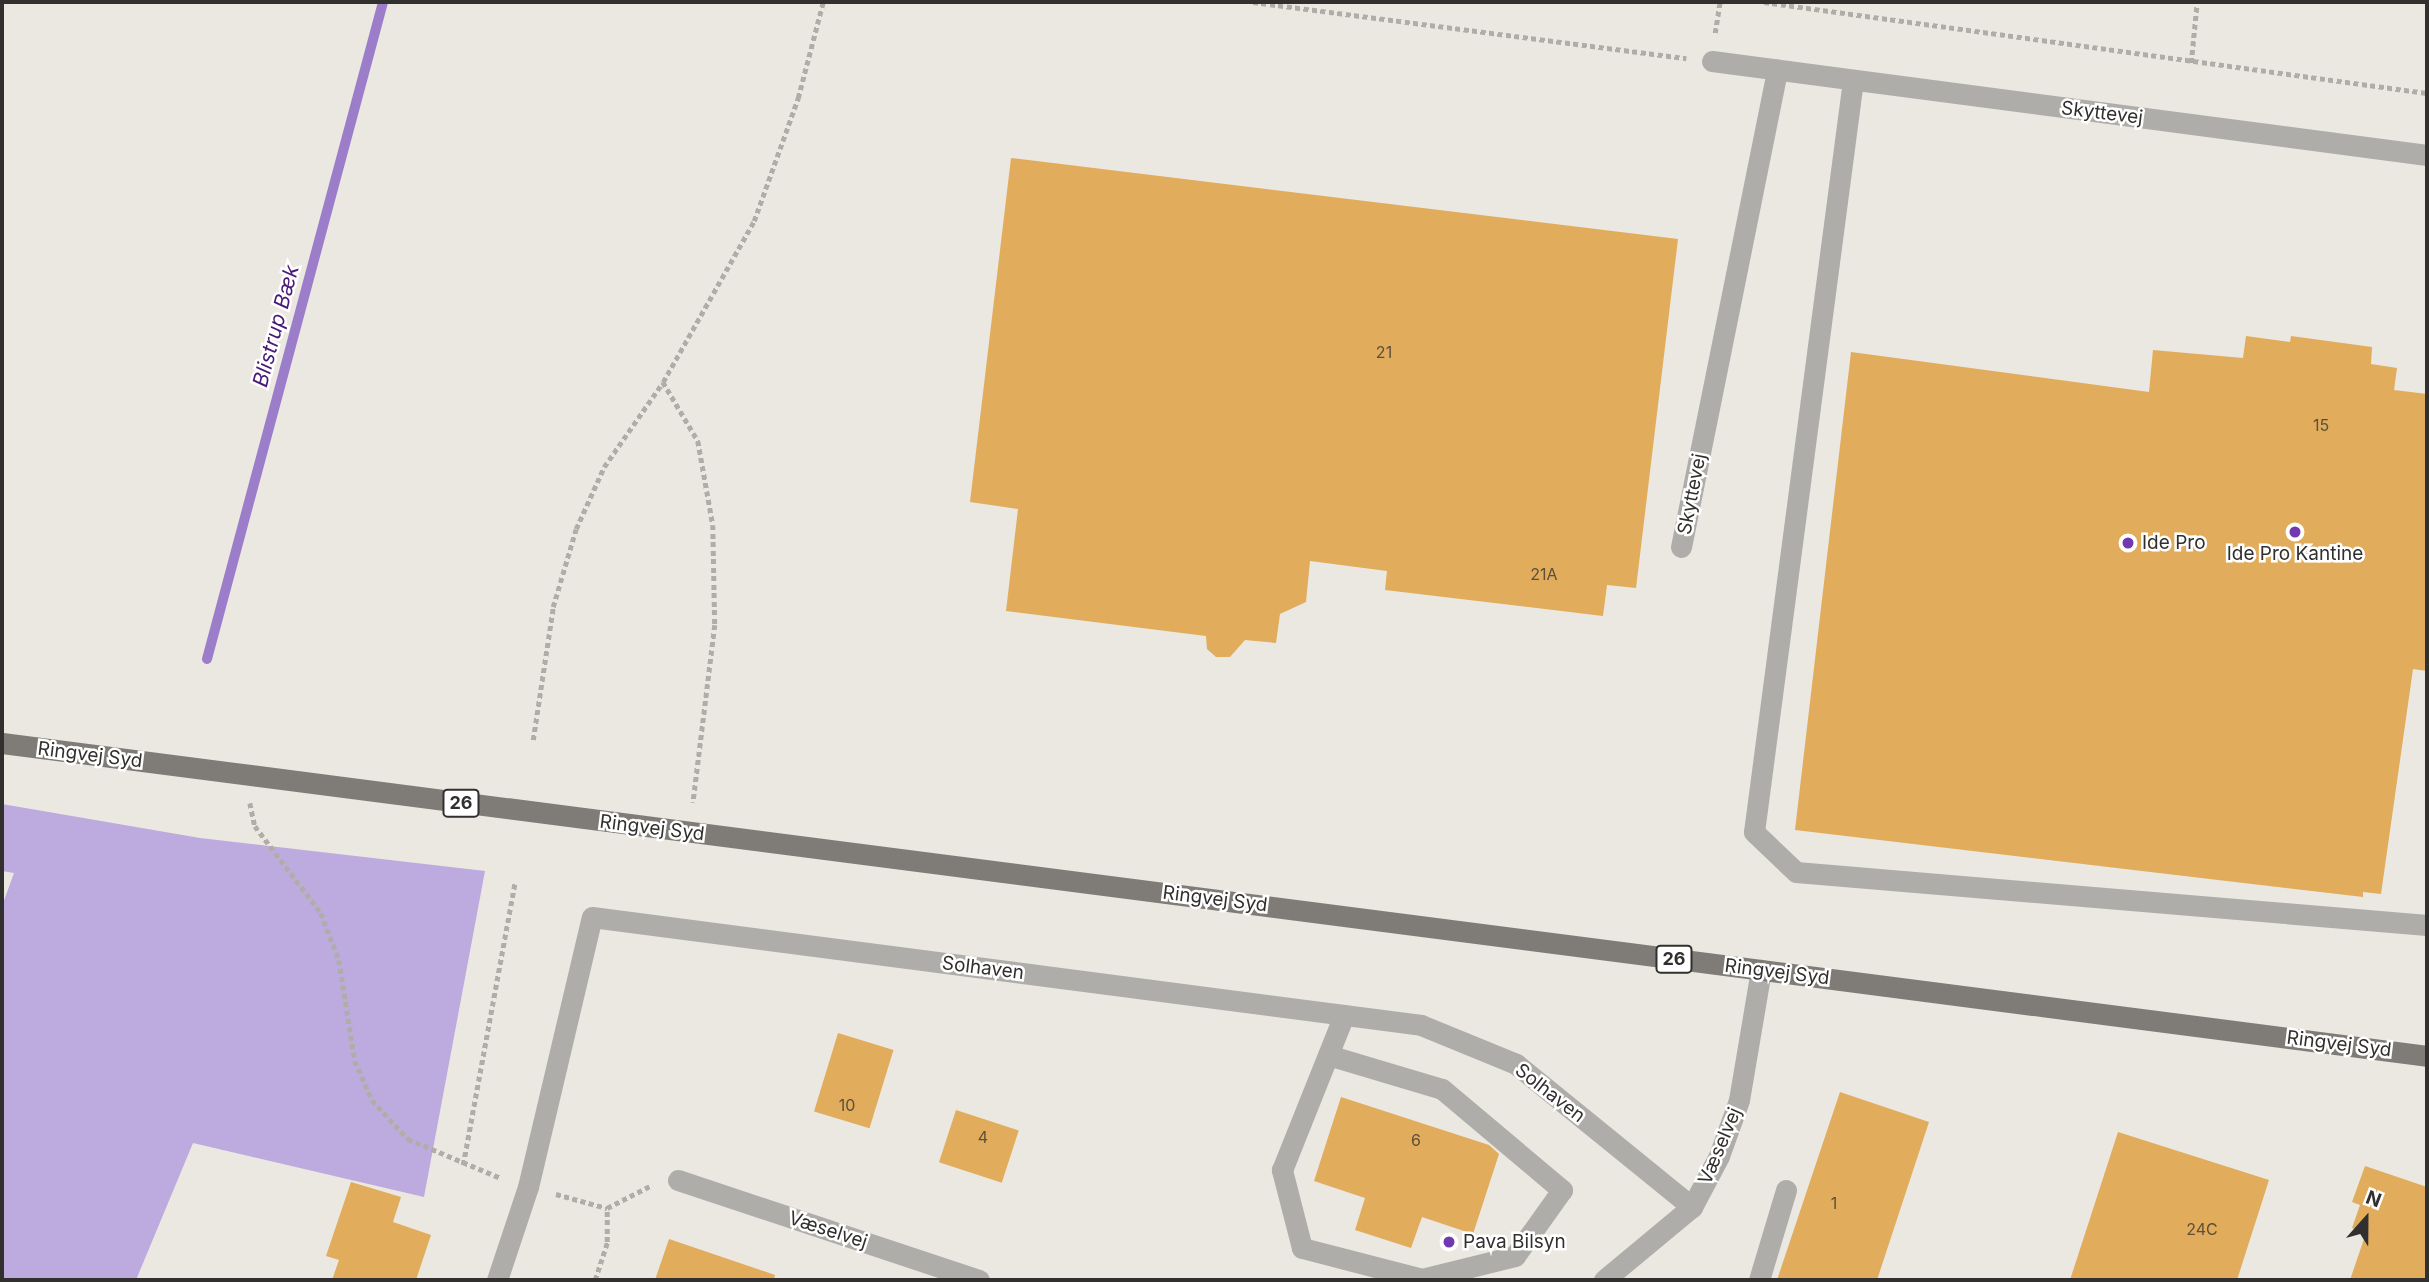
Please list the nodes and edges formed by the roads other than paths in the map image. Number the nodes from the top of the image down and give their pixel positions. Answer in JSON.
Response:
{"nodes":[{"id":1,"x":1712,"y":61,"type":"road end"},
{"id":2,"x":1777,"y":70,"type":"junction"},
{"id":3,"x":1853,"y":80,"type":"junction"},
{"id":4,"x":2427,"y":155,"type":"edge"},
{"id":5,"x":1681,"y":547,"type":"dead end"},
{"id":6,"x":2,"y":743,"type":"edge"},
{"id":7,"x":2427,"y":925,"type":"edge"},
{"id":8,"x":1761,"y":970,"type":"junction"},
{"id":9,"x":1344,"y":1015,"type":"junction"},
{"id":10,"x":1328,"y":1055,"type":"junction"},
{"id":11,"x":2427,"y":1056,"type":"edge"},
{"id":12,"x":678,"y":1180,"type":"road end"},
{"id":13,"x":1786,"y":1190,"type":"dead end"},
{"id":14,"x":1692,"y":1207,"type":"junction"},
{"id":15,"x":498,"y":1280,"type":"edge"},
{"id":16,"x":979,"y":1280,"type":"edge"},
{"id":17,"x":1604,"y":1280,"type":"edge"},
{"id":18,"x":1759,"y":1280,"type":"edge"}],
"edges":[{"from":1,"to":2,"type":"street","name":"Skyttevej"},
{"from":2,"to":3,"type":"street","name":"Skyttevej"},
{"from":2,"to":5,"type":"street","name":"Skyttevej"},
{"from":3,"to":4,"type":"street","name":"Skyttevej"},
{"from":3,"to":7,"type":"street"},
{"from":6,"to":8,"type":"main road","name":"Ringvej Syd","number":"26"},
{"from":8,"to":11,"type":"main road","name":"Ringvej Syd","number":"26"},
{"from":8,"to":14,"type":"street","name":"Væselvej"},
{"from":9,"to":10,"type":"street"},
{"from":9,"to":14,"type":"street","name":"Solhaven"},
{"from":9,"to":15,"type":"street","name":"Solhaven"},
{"from":10,"to":10,"type":"street"},
{"from":12,"to":16,"type":"street","name":"Væselvej"},
{"from":13,"to":18,"type":"street"},
{"from":14,"to":17,"type":"street","name":"Væselvej"}]}
